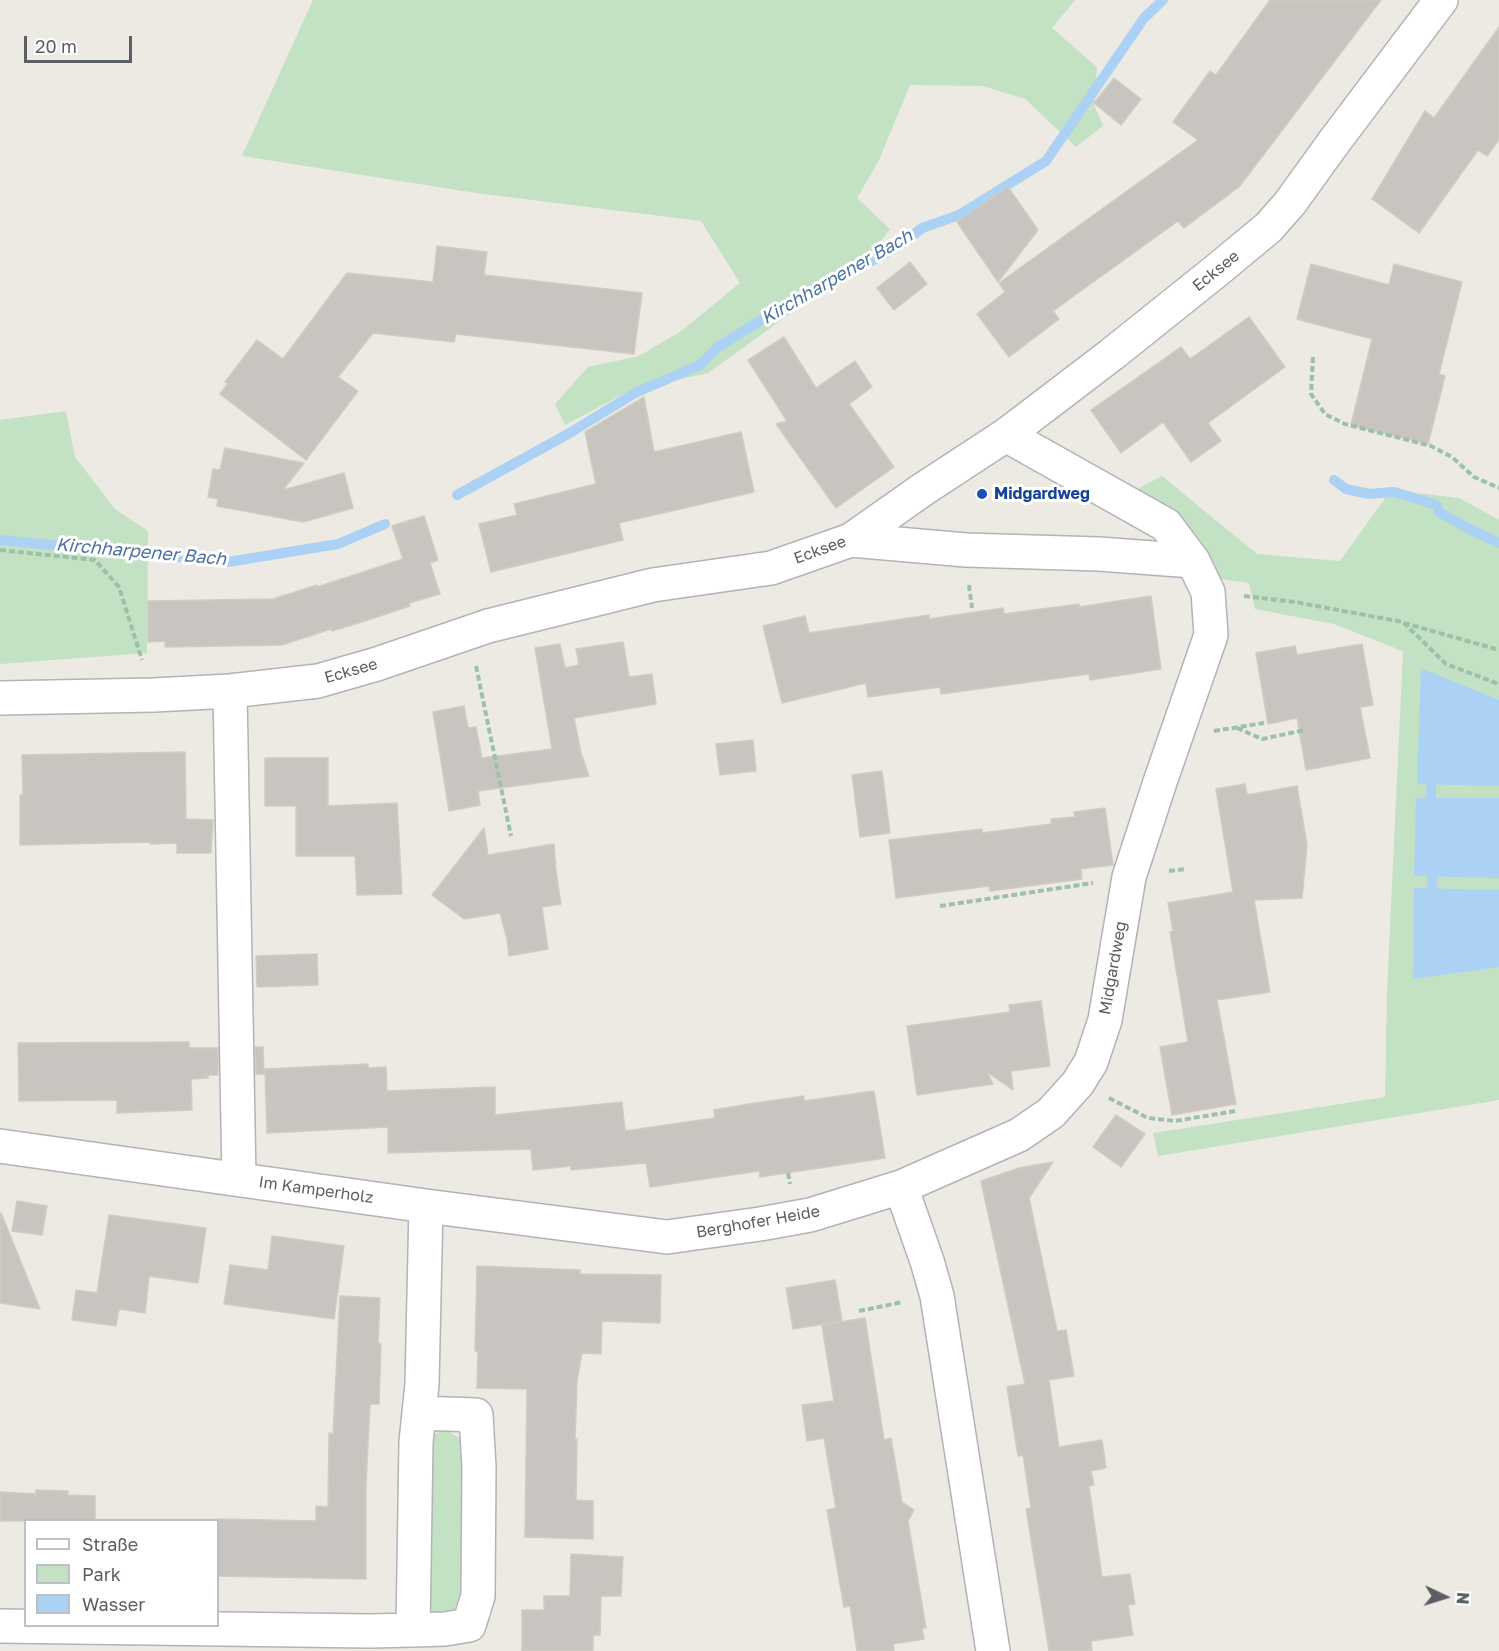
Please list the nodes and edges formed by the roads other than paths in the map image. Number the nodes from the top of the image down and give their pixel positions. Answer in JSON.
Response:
{"nodes":[{"id":1,"x":1440,"y":0,"type":"edge"},
{"id":2,"x":1006,"y":435,"type":"junction"},
{"id":3,"x":850,"y":540,"type":"junction"},
{"id":4,"x":1193,"y":561,"type":"junction"},
{"id":5,"x":230,"y":691,"type":"junction"},
{"id":6,"x":0,"y":698,"type":"edge"},
{"id":7,"x":0,"y":1146,"type":"edge"},
{"id":8,"x":239,"y":1179,"type":"junction"},
{"id":9,"x":901,"y":1187,"type":"junction"},
{"id":10,"x":426,"y":1206,"type":"junction"},
{"id":11,"x":419,"y":1413,"type":"junction"},
{"id":12,"x":0,"y":1626,"type":"edge"},
{"id":13,"x":24,"y":1626,"type":"edge"},
{"id":14,"x":74,"y":1627,"type":"edge"},
{"id":15,"x":413,"y":1630,"type":"junction"},
{"id":16,"x":993,"y":1651,"type":"edge"}],
"edges":[{"from":1,"to":2,"type":"street","name":"Ecksee"},
{"from":2,"to":3,"type":"street","name":"Ecksee"},
{"from":2,"to":4,"type":"street","name":"Midgardweg"},
{"from":3,"to":4,"type":"street"},
{"from":3,"to":5,"type":"street","name":"Ecksee"},
{"from":4,"to":9,"type":"street","name":"Midgardweg"},
{"from":5,"to":6,"type":"street","name":"Ecksee"},
{"from":5,"to":8,"type":"street"},
{"from":7,"to":8,"type":"street","name":"Im Kamperholz"},
{"from":8,"to":10,"type":"street","name":"Im Kamperholz"},
{"from":9,"to":10,"type":"street","name":"Berghofer Heide"},
{"from":9,"to":16,"type":"street"},
{"from":10,"to":11,"type":"street"},
{"from":11,"to":15,"type":"street"},
{"from":11,"to":15,"type":"street"},
{"from":12,"to":13,"type":"street"},
{"from":14,"to":15,"type":"street"}]}
